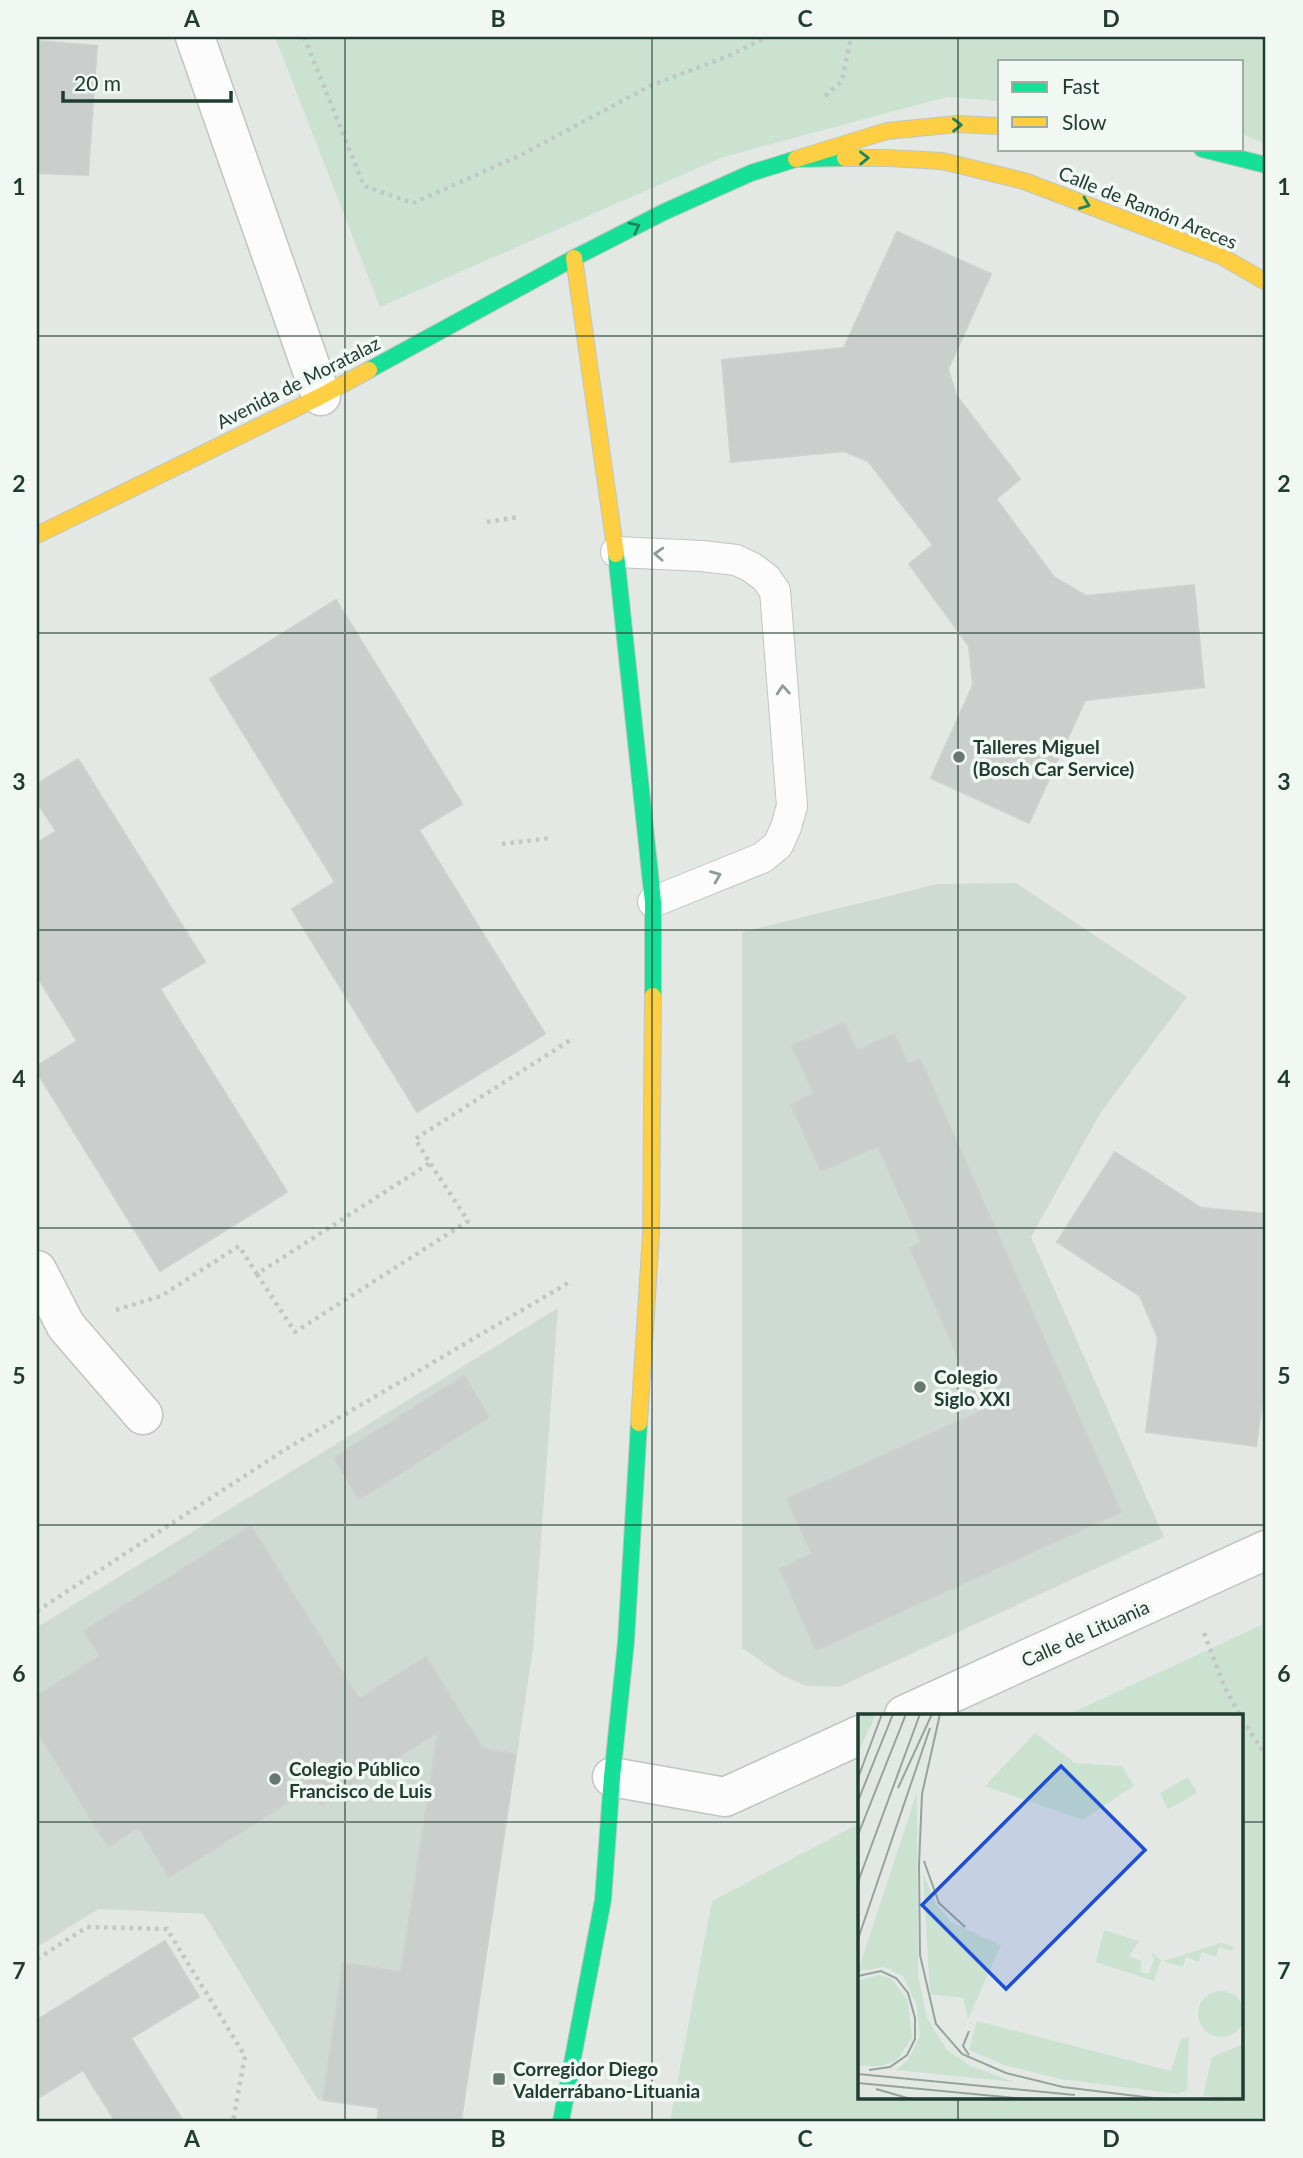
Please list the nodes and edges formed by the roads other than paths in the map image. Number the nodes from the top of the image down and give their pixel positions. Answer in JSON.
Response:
{"nodes":[{"id":1,"x":195,"y":37,"type":"edge"},
{"id":2,"x":998,"y":126,"type":"edge"},
{"id":3,"x":1206,"y":150,"type":"edge"},
{"id":4,"x":796,"y":159,"type":"junction"},
{"id":5,"x":1266,"y":165,"type":"edge"},
{"id":6,"x":574,"y":258,"type":"junction"},
{"id":7,"x":1266,"y":282,"type":"edge"},
{"id":8,"x":321,"y":396,"type":"junction"},
{"id":9,"x":37,"y":535,"type":"edge"},
{"id":10,"x":616,"y":552,"type":"junction"},
{"id":11,"x":653,"y":902,"type":"junction"},
{"id":12,"x":37,"y":1270,"type":"edge"},
{"id":13,"x":143,"y":1415,"type":"dead end"},
{"id":14,"x":1266,"y":1550,"type":"edge"},
{"id":15,"x":906,"y":1714,"type":"edge"},
{"id":16,"x":858,"y":1736,"type":"edge"},
{"id":17,"x":612,"y":1777,"type":"junction"},
{"id":18,"x":561,"y":2121,"type":"edge"}],
"edges":[{"from":1,"to":8,"type":"street"},
{"from":4,"to":2,"type":"main road","one_way":true},
{"from":3,"to":5,"type":"main road"},
{"from":6,"to":4,"type":"main road","name":"Calle de Ramón Areces","one_way":true},
{"from":4,"to":7,"type":"main road","name":"Calle de Ramón Areces","one_way":true},
{"from":6,"to":8,"type":"main road","name":"Avenida de Moratalaz"},
{"from":6,"to":10,"type":"main road"},
{"from":8,"to":9,"type":"main road","name":"Avenida de Moratalaz"},
{"from":10,"to":11,"type":"main road"},
{"from":11,"to":10,"type":"lane","one_way":true},
{"from":11,"to":17,"type":"main road"},
{"from":12,"to":13,"type":"street"},
{"from":14,"to":15,"type":"street","name":"Calle de Lituania"},
{"from":16,"to":17,"type":"street"},
{"from":17,"to":18,"type":"main road"}]}
